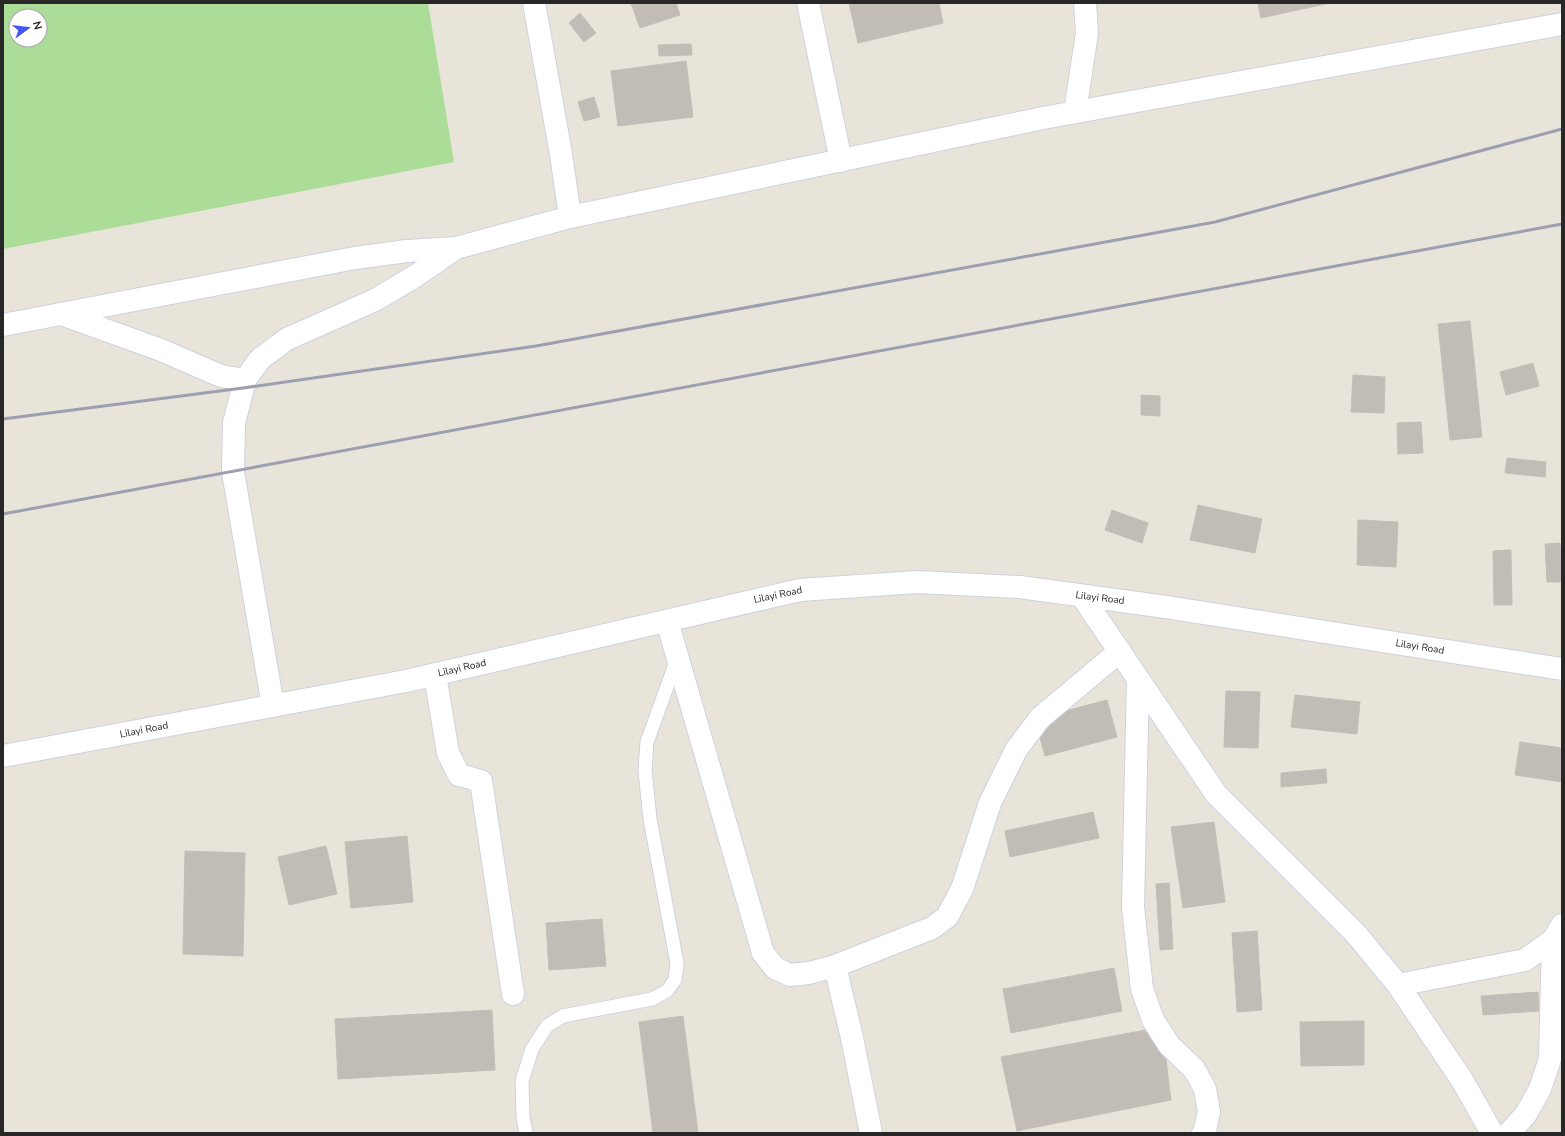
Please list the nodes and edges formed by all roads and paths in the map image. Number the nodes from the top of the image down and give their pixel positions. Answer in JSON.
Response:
{"nodes":[{"id":1,"x":534,"y":3,"type":"edge"},
{"id":2,"x":808,"y":3,"type":"edge"},
{"id":3,"x":1085,"y":3,"type":"edge"},
{"id":4,"x":1562,"y":24,"type":"edge"},
{"id":5,"x":1075,"y":112,"type":"junction"},
{"id":6,"x":841,"y":161,"type":"junction"},
{"id":7,"x":570,"y":217,"type":"junction"},
{"id":8,"x":456,"y":248,"type":"junction"},
{"id":9,"x":59,"y":314,"type":"junction"},
{"id":10,"x":3,"y":325,"type":"edge"},
{"id":11,"x":245,"y":380,"type":"junction"},
{"id":12,"x":1082,"y":596,"type":"junction"},
{"id":13,"x":667,"y":621,"type":"junction"},
{"id":14,"x":1120,"y":651,"type":"junction"},
{"id":15,"x":677,"y":657,"type":"junction"},
{"id":16,"x":1562,"y":669,"type":"edge"},
{"id":17,"x":435,"y":675,"type":"junction"},
{"id":18,"x":1138,"y":678,"type":"junction"},
{"id":19,"x":273,"y":706,"type":"junction"},
{"id":20,"x":3,"y":756,"type":"edge"},
{"id":21,"x":1558,"y":932,"type":"edge"},
{"id":22,"x":834,"y":966,"type":"junction"},
{"id":23,"x":1398,"y":985,"type":"junction"},
{"id":24,"x":513,"y":994,"type":"dead end"},
{"id":25,"x":526,"y":1133,"type":"edge"},
{"id":26,"x":871,"y":1133,"type":"edge"},
{"id":27,"x":1203,"y":1133,"type":"edge"},
{"id":28,"x":1492,"y":1133,"type":"edge"},
{"id":29,"x":1509,"y":1133,"type":"edge"}],
"edges":[{"from":1,"to":7,"type":"street"},
{"from":2,"to":6,"type":"street"},
{"from":3,"to":5,"type":"street"},
{"from":4,"to":5,"type":"street"},
{"from":5,"to":6,"type":"street"},
{"from":6,"to":7,"type":"street"},
{"from":7,"to":8,"type":"street"},
{"from":8,"to":9,"type":"street"},
{"from":8,"to":11,"type":"street"},
{"from":9,"to":10,"type":"street"},
{"from":9,"to":11,"type":"street"},
{"from":11,"to":19,"type":"street"},
{"from":12,"to":13,"type":"street","name":"Lilayi Road"},
{"from":12,"to":14,"type":"street"},
{"from":12,"to":16,"type":"street","name":"Lilayi Road"},
{"from":13,"to":15,"type":"street"},
{"from":13,"to":17,"type":"street","name":"Lilayi Road"},
{"from":14,"to":18,"type":"street"},
{"from":14,"to":22,"type":"street"},
{"from":15,"to":22,"type":"street"},
{"from":15,"to":25,"type":"lane"},
{"from":17,"to":19,"type":"street","name":"Lilayi Road"},
{"from":17,"to":24,"type":"street"},
{"from":18,"to":23,"type":"street"},
{"from":18,"to":27,"type":"street"},
{"from":19,"to":20,"type":"street","name":"Lilayi Road"},
{"from":21,"to":23,"type":"street"},
{"from":21,"to":29,"type":"street"},
{"from":22,"to":26,"type":"street"},
{"from":23,"to":28,"type":"street"}]}
